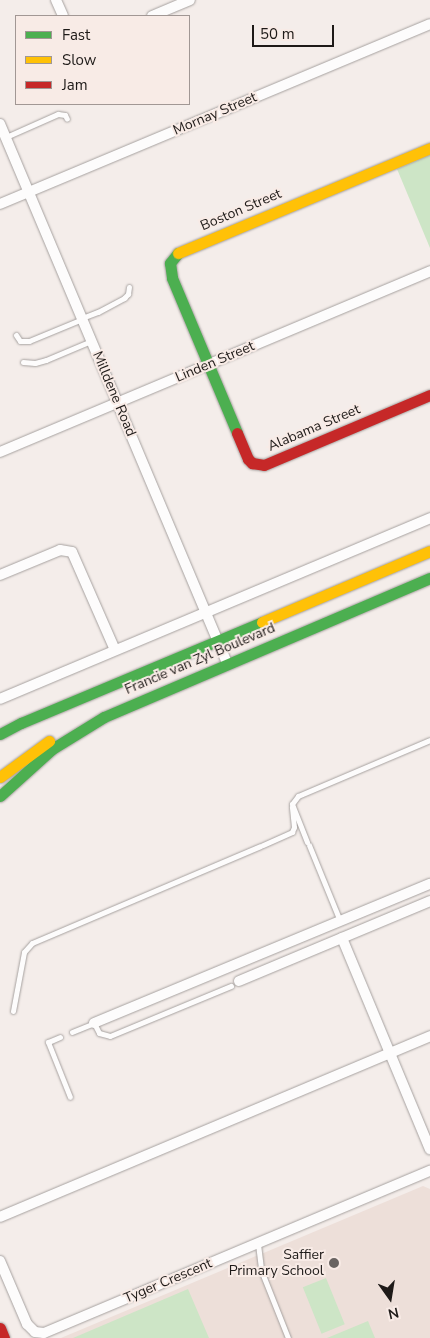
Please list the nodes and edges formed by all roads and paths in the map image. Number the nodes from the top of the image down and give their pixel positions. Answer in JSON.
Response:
{"nodes":[{"id":1,"x":56,"y":0,"type":"edge"},
{"id":2,"x":190,"y":0,"type":"edge"},
{"id":3,"x":63,"y":15,"type":"edge"},
{"id":4,"x":154,"y":15,"type":"edge"},
{"id":5,"x":430,"y":24,"type":"edge"},
{"id":6,"x":67,"y":119,"type":"dead end"},
{"id":7,"x":0,"y":124,"type":"edge"},
{"id":8,"x":6,"y":137,"type":"junction"},
{"id":9,"x":430,"y":148,"type":"edge"},
{"id":10,"x":29,"y":192,"type":"junction"},
{"id":11,"x":0,"y":204,"type":"edge"},
{"id":12,"x":430,"y":271,"type":"edge"},
{"id":13,"x":129,"y":287,"type":"dead end"},
{"id":14,"x":82,"y":318,"type":"junction"},
{"id":15,"x":16,"y":335,"type":"dead end"},
{"id":16,"x":91,"y":340,"type":"junction"},
{"id":17,"x":23,"y":362,"type":"dead end"},
{"id":18,"x":209,"y":365,"type":"junction"},
{"id":19,"x":430,"y":395,"type":"edge"},
{"id":20,"x":117,"y":403,"type":"junction"},
{"id":21,"x":0,"y":452,"type":"edge"},
{"id":22,"x":430,"y":518,"type":"edge"},
{"id":23,"x":430,"y":551,"type":"edge"},
{"id":24,"x":0,"y":575,"type":"edge"},
{"id":25,"x":430,"y":578,"type":"edge"},
{"id":26,"x":206,"y":612,"type":"junction"},
{"id":27,"x":218,"y":640,"type":"junction"},
{"id":28,"x":115,"y":650,"type":"junction"},
{"id":29,"x":227,"y":663,"type":"junction"},
{"id":30,"x":0,"y":699,"type":"edge"},
{"id":31,"x":142,"y":699,"type":"junction"},
{"id":32,"x":0,"y":734,"type":"edge"},
{"id":33,"x":430,"y":740,"type":"edge"},
{"id":34,"x":0,"y":777,"type":"edge"},
{"id":35,"x":0,"y":796,"type":"edge"},
{"id":36,"x":292,"y":804,"type":"junction"},
{"id":37,"x":430,"y":884,"type":"edge"},
{"id":38,"x":430,"y":901,"type":"edge"},
{"id":39,"x":340,"y":922,"type":"junction"},
{"id":40,"x":342,"y":938,"type":"junction"},
{"id":41,"x":235,"y":984,"type":"joint"},
{"id":42,"x":14,"y":1011,"type":"dead end"},
{"id":43,"x":94,"y":1023,"type":"junction"},
{"id":44,"x":72,"y":1032,"type":"dead end"},
{"id":45,"x":430,"y":1036,"type":"edge"},
{"id":46,"x":60,"y":1037,"type":"dead end"},
{"id":47,"x":389,"y":1053,"type":"junction"},
{"id":48,"x":70,"y":1097,"type":"dead end"},
{"id":49,"x":430,"y":1149,"type":"edge"},
{"id":50,"x":430,"y":1171,"type":"edge"},
{"id":51,"x":0,"y":1217,"type":"edge"},
{"id":52,"x":258,"y":1244,"type":"junction"},
{"id":53,"x":0,"y":1261,"type":"edge"},
{"id":54,"x":0,"y":1328,"type":"edge"},
{"id":55,"x":4,"y":1338,"type":"edge"},
{"id":56,"x":288,"y":1338,"type":"edge"}],
"edges":[{"from":1,"to":3,"type":"street"},
{"from":2,"to":4,"type":"street"},
{"from":5,"to":10,"type":"street","name":"Mornay Street"},
{"from":6,"to":8,"type":"lane"},
{"from":7,"to":8,"type":"street","name":"Milldene Road"},
{"from":8,"to":10,"type":"street","name":"Milldene Road"},
{"from":9,"to":18,"type":"main road","name":"Boston Street"},
{"from":10,"to":11,"type":"street","name":"Mornay Street"},
{"from":10,"to":14,"type":"street","name":"Milldene Road"},
{"from":12,"to":18,"type":"street","name":"Linden Street"},
{"from":13,"to":14,"type":"lane"},
{"from":14,"to":15,"type":"lane"},
{"from":14,"to":16,"type":"street","name":"Milldene Road"},
{"from":16,"to":17,"type":"lane"},
{"from":16,"to":20,"type":"street","name":"Milldene Road"},
{"from":18,"to":19,"type":"main road","name":"Alabama Street"},
{"from":18,"to":20,"type":"street","name":"Linden Street"},
{"from":20,"to":21,"type":"street","name":"Linden Street"},
{"from":20,"to":26,"type":"street","name":"Milldene Road"},
{"from":22,"to":26,"type":"street"},
{"from":23,"to":27,"type":"main road","name":"Francie van Zyl Boulevard"},
{"from":24,"to":28,"type":"street"},
{"from":25,"to":29,"type":"main road","name":"Francie van Zyl Boulevard"},
{"from":26,"to":27,"type":"street","name":"Milldene Road"},
{"from":26,"to":28,"type":"street"},
{"from":27,"to":29,"type":"street","name":"Milldene Road"},
{"from":27,"to":32,"type":"main road","name":"Francie van Zyl Boulevard"},
{"from":28,"to":30,"type":"street"},
{"from":29,"to":31,"type":"main road","name":"Francie van Zyl Boulevard"},
{"from":31,"to":34,"type":"main road"},
{"from":31,"to":35,"type":"main road","name":"Francie van Zyl Boulevard"},
{"from":33,"to":36,"type":"lane"},
{"from":36,"to":39,"type":"lane"},
{"from":36,"to":42,"type":"lane"},
{"from":37,"to":39,"type":"street"},
{"from":38,"to":40,"type":"street"},
{"from":39,"to":43,"type":"street"},
{"from":40,"to":41,"type":"street"},
{"from":40,"to":47,"type":"street"},
{"from":41,"to":43,"type":"lane"},
{"from":43,"to":44,"type":"lane"},
{"from":45,"to":47,"type":"street"},
{"from":46,"to":48,"type":"lane"},
{"from":47,"to":49,"type":"street"},
{"from":47,"to":51,"type":"street"},
{"from":50,"to":52,"type":"street","name":"Tyger Crescent"},
{"from":52,"to":53,"type":"street","name":"Tyger Crescent"},
{"from":52,"to":56,"type":"lane"},
{"from":54,"to":55,"type":"main road"}]}
